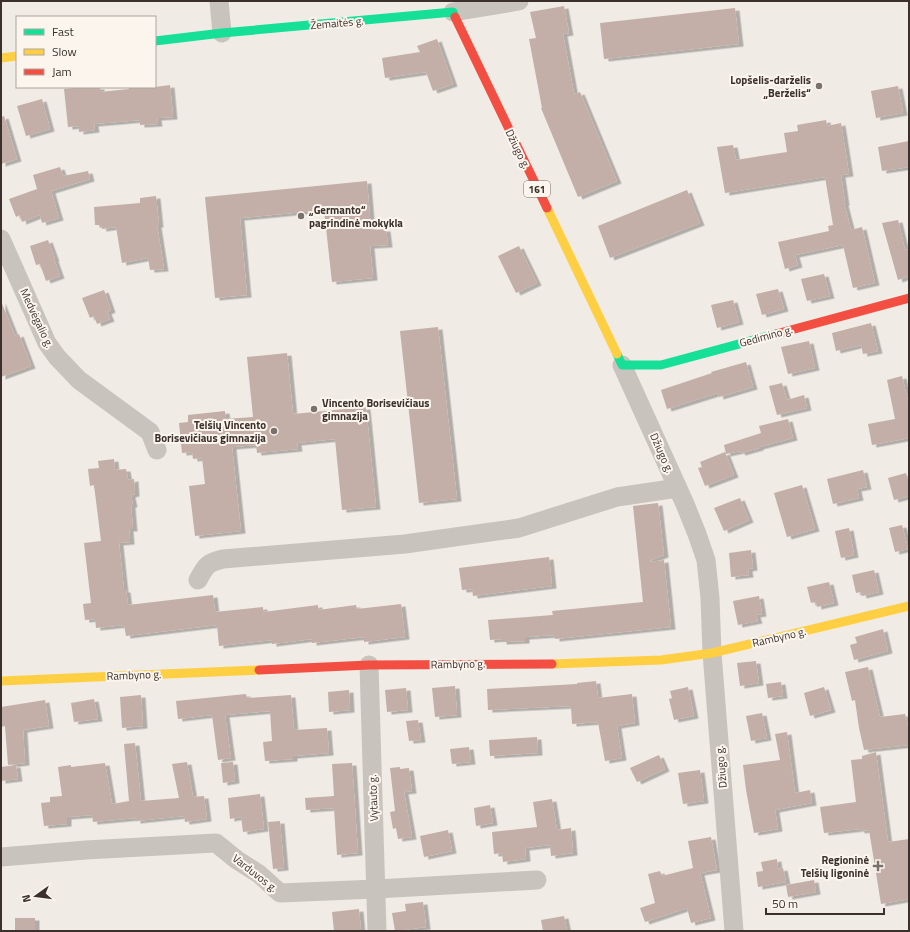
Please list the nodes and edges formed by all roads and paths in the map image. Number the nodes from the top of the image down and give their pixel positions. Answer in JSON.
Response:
{"nodes":[{"id":1,"x":219,"y":1,"type":"edge"},
{"id":2,"x":519,"y":1,"type":"edge"},
{"id":3,"x":453,"y":12,"type":"junction"},
{"id":4,"x":222,"y":33,"type":"junction"},
{"id":5,"x":156,"y":41,"type":"edge"},
{"id":6,"x":16,"y":56,"type":"edge"},
{"id":7,"x":1,"y":58,"type":"edge"},
{"id":8,"x":1,"y":238,"type":"edge"},
{"id":9,"x":909,"y":298,"type":"edge"},
{"id":10,"x":622,"y":365,"type":"junction"},
{"id":11,"x":157,"y":450,"type":"dead end"},
{"id":12,"x":678,"y":488,"type":"junction"},
{"id":13,"x":198,"y":580,"type":"dead end"},
{"id":14,"x":909,"y":606,"type":"edge"},
{"id":15,"x":712,"y":653,"type":"junction"},
{"id":16,"x":369,"y":665,"type":"junction"},
{"id":17,"x":1,"y":681,"type":"edge"},
{"id":18,"x":1,"y":858,"type":"edge"},
{"id":19,"x":537,"y":880,"type":"dead end"},
{"id":20,"x":376,"y":889,"type":"junction"},
{"id":21,"x":377,"y":931,"type":"edge"},
{"id":22,"x":734,"y":931,"type":"edge"}],
"edges":[{"from":1,"to":4,"type":"street"},
{"from":2,"to":3,"type":"street","name":"Žemaitės g."},
{"from":3,"to":4,"type":"main road","name":"Žemaitės g."},
{"from":3,"to":10,"type":"main road","name":"Džiugo g.","number":"161"},
{"from":4,"to":5,"type":"main road","name":"Žemaitės g."},
{"from":6,"to":7,"type":"main road"},
{"from":8,"to":11,"type":"street","name":"Medvėgalio g."},
{"from":9,"to":10,"type":"main road","name":"Gedimino g."},
{"from":10,"to":12,"type":"street","name":"Džiugo g."},
{"from":12,"to":13,"type":"street"},
{"from":12,"to":15,"type":"street","name":"Džiugo g."},
{"from":14,"to":15,"type":"main road","name":"Rambyno g."},
{"from":15,"to":16,"type":"main road","name":"Rambyno g."},
{"from":15,"to":22,"type":"street","name":"Džiugo g."},
{"from":16,"to":17,"type":"main road","name":"Rambyno g."},
{"from":16,"to":20,"type":"street","name":"Vytauto g."},
{"from":18,"to":20,"type":"street","name":"Varduvos g."},
{"from":19,"to":20,"type":"street","name":"Varduvos g."},
{"from":20,"to":21,"type":"street","name":"Vytauto g."}]}
